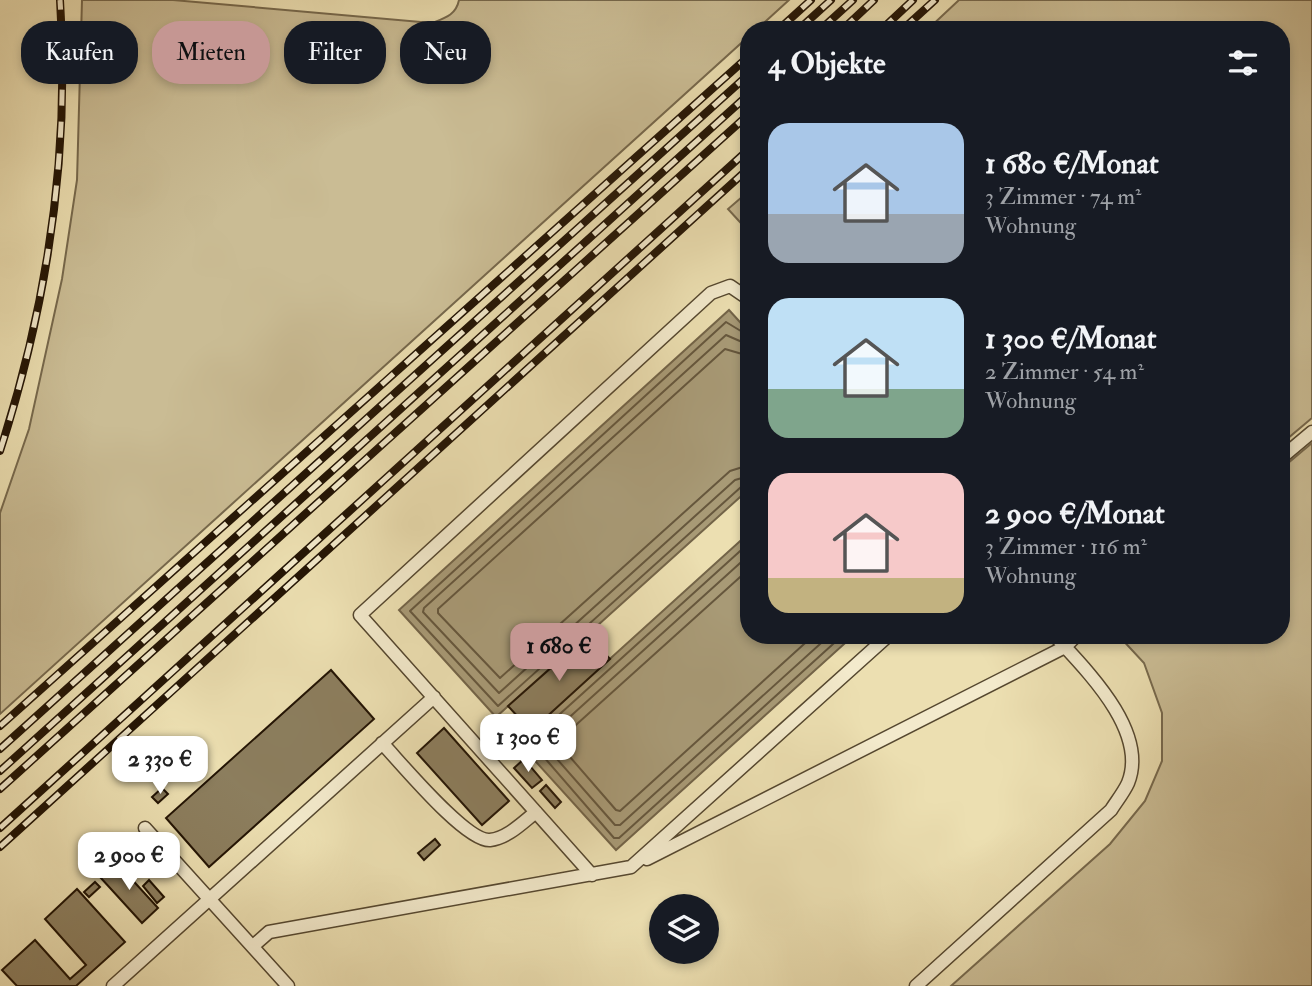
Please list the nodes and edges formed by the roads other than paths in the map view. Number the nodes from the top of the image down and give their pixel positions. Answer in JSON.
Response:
{"nodes":[{"id":1,"x":740,"y":293,"type":"edge"},
{"id":2,"x":1312,"y":432,"type":"edge"},
{"id":3,"x":1290,"y":450,"type":"edge"},
{"id":4,"x":879,"y":644,"type":"edge"},
{"id":5,"x":1062,"y":644,"type":"edge"},
{"id":6,"x":1068,"y":644,"type":"edge"},
{"id":7,"x":1065,"y":647,"type":"junction"},
{"id":8,"x":434,"y":698,"type":"junction"},
{"id":9,"x":382,"y":743,"type":"junction"},
{"id":10,"x":536,"y":812,"type":"junction"},
{"id":11,"x":145,"y":828,"type":"dead end"},
{"id":12,"x":631,"y":867,"type":"junction"},
{"id":13,"x":592,"y":874,"type":"junction"},
{"id":14,"x":209,"y":899,"type":"junction"},
{"id":15,"x":253,"y":946,"type":"junction"},
{"id":16,"x":113,"y":986,"type":"edge"},
{"id":17,"x":288,"y":986,"type":"edge"},
{"id":18,"x":916,"y":986,"type":"edge"}],
"edges":[{"from":1,"to":8,"type":"lane"},
{"from":2,"to":3,"type":"lane"},
{"from":4,"to":12,"type":"lane"},
{"from":5,"to":7,"type":"lane"},
{"from":6,"to":7,"type":"lane"},
{"from":7,"to":12,"type":"lane"},
{"from":7,"to":18,"type":"lane"},
{"from":8,"to":9,"type":"lane"},
{"from":8,"to":10,"type":"lane"},
{"from":9,"to":10,"type":"lane"},
{"from":9,"to":14,"type":"lane"},
{"from":10,"to":13,"type":"lane"},
{"from":11,"to":14,"type":"lane"},
{"from":12,"to":13,"type":"lane"},
{"from":13,"to":15,"type":"lane"},
{"from":14,"to":15,"type":"lane"},
{"from":14,"to":16,"type":"lane"},
{"from":15,"to":17,"type":"lane"}]}
